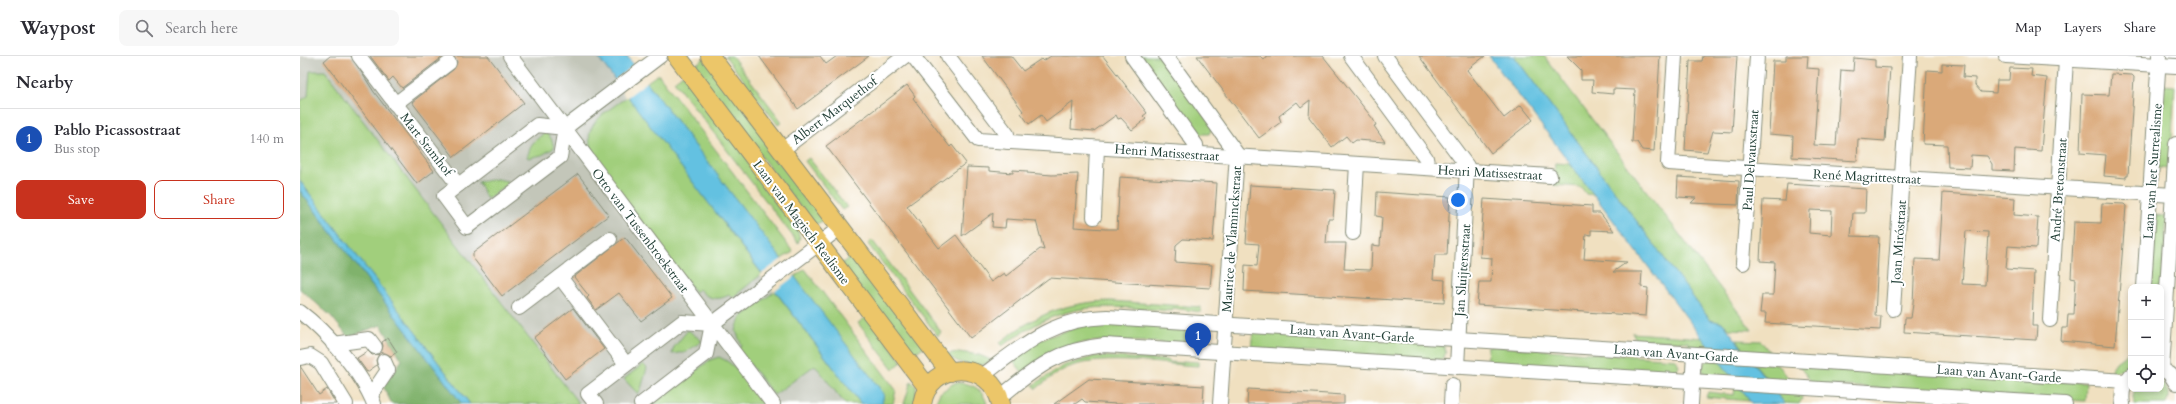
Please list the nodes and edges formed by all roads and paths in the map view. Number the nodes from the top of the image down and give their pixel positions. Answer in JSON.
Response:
{"nodes":[{"id":1,"x":359,"y":56,"type":"edge"},
{"id":2,"x":510,"y":56,"type":"edge"},
{"id":3,"x":660,"y":56,"type":"edge"},
{"id":4,"x":677,"y":56,"type":"edge"},
{"id":5,"x":710,"y":56,"type":"edge"},
{"id":6,"x":905,"y":56,"type":"edge"},
{"id":7,"x":913,"y":56,"type":"edge"},
{"id":8,"x":948,"y":56,"type":"edge"},
{"id":9,"x":1132,"y":56,"type":"edge"},
{"id":10,"x":1166,"y":56,"type":"edge"},
{"id":11,"x":1351,"y":56,"type":"edge"},
{"id":12,"x":1385,"y":56,"type":"edge"},
{"id":13,"x":1675,"y":56,"type":"edge"},
{"id":14,"x":1757,"y":56,"type":"edge"},
{"id":15,"x":1910,"y":56,"type":"edge"},
{"id":16,"x":2006,"y":56,"type":"edge"},
{"id":17,"x":2066,"y":60,"type":"junction"},
{"id":18,"x":2159,"y":61,"type":"edge"},
{"id":19,"x":449,"y":63,"type":"dead end"},
{"id":20,"x":2176,"y":66,"type":"edge"},
{"id":21,"x":395,"y":104,"type":"junction"},
{"id":22,"x":565,"y":128,"type":"junction"},
{"id":23,"x":1008,"y":142,"type":"junction"},
{"id":24,"x":2176,"y":144,"type":"edge"},
{"id":25,"x":1097,"y":148,"type":"junction"},
{"id":26,"x":782,"y":150,"type":"junction"},
{"id":27,"x":1197,"y":154,"type":"junction"},
{"id":28,"x":1237,"y":156,"type":"junction"},
{"id":29,"x":1357,"y":164,"type":"junction"},
{"id":30,"x":1428,"y":168,"type":"junction"},
{"id":31,"x":1749,"y":169,"type":"junction"},
{"id":32,"x":1468,"y":171,"type":"junction"},
{"id":33,"x":1550,"y":176,"type":"dead end"},
{"id":34,"x":1902,"y":178,"type":"junction"},
{"id":35,"x":458,"y":185,"type":"junction"},
{"id":36,"x":2058,"y":188,"type":"junction"},
{"id":37,"x":2150,"y":194,"type":"junction"},
{"id":38,"x":2173,"y":195,"type":"junction"},
{"id":39,"x":1094,"y":217,"type":"dead end"},
{"id":40,"x":840,"y":227,"type":"junction"},
{"id":41,"x":1353,"y":233,"type":"dead end"},
{"id":42,"x":610,"y":239,"type":"dead end"},
{"id":43,"x":819,"y":245,"type":"junction"},
{"id":44,"x":1743,"y":263,"type":"dead end"},
{"id":45,"x":560,"y":277,"type":"junction"},
{"id":46,"x":2144,"y":284,"type":"edge"},
{"id":47,"x":519,"y":308,"type":"dead end"},
{"id":48,"x":1893,"y":309,"type":"dead end"},
{"id":49,"x":300,"y":312,"type":"edge"},
{"id":50,"x":2050,"y":320,"type":"dead end"},
{"id":51,"x":712,"y":324,"type":"junction"},
{"id":52,"x":1225,"y":325,"type":"junction"},
{"id":53,"x":1458,"y":340,"type":"junction"},
{"id":54,"x":333,"y":344,"type":"junction"},
{"id":55,"x":375,"y":347,"type":"dead end"},
{"id":56,"x":1223,"y":352,"type":"junction"},
{"id":57,"x":1694,"y":354,"type":"junction"},
{"id":58,"x":2162,"y":356,"type":"edge"},
{"id":59,"x":300,"y":358,"type":"edge"},
{"id":60,"x":384,"y":361,"type":"dead end"},
{"id":61,"x":626,"y":364,"type":"junction"},
{"id":62,"x":1457,"y":367,"type":"junction"},
{"id":63,"x":2164,"y":371,"type":"edge"},
{"id":64,"x":950,"y":372,"type":"junction"},
{"id":65,"x":982,"y":376,"type":"junction"},
{"id":66,"x":2128,"y":378,"type":"edge"},
{"id":67,"x":2128,"y":380,"type":"edge"},
{"id":68,"x":1692,"y":382,"type":"junction"},
{"id":69,"x":2176,"y":383,"type":"edge"},
{"id":70,"x":1452,"y":385,"type":"dead end"},
{"id":71,"x":925,"y":396,"type":"edge"},
{"id":72,"x":373,"y":400,"type":"edge"},
{"id":73,"x":1000,"y":401,"type":"edge"},
{"id":74,"x":346,"y":404,"type":"edge"},
{"id":75,"x":596,"y":404,"type":"edge"},
{"id":76,"x":641,"y":404,"type":"edge"},
{"id":77,"x":773,"y":404,"type":"edge"},
{"id":78,"x":1220,"y":404,"type":"edge"},
{"id":79,"x":1451,"y":404,"type":"edge"},
{"id":80,"x":1691,"y":404,"type":"edge"},
{"id":81,"x":2065,"y":404,"type":"edge"},
{"id":82,"x":2123,"y":404,"type":"edge"}],
"edges":[{"from":1,"to":21,"type":"street","name":"Mart Stamhof"},
{"from":2,"to":22,"type":"street","name":"Otto van Tussenbroekstraat"},
{"from":3,"to":22,"type":"street"},
{"from":4,"to":43,"type":"main road","name":"Laan van Magisch Realisme"},
{"from":5,"to":26,"type":"main road"},
{"from":6,"to":26,"type":"street","name":"Albert Marquethof"},
{"from":7,"to":23,"type":"street","name":"Henri Matissestraat"},
{"from":8,"to":23,"type":"street"},
{"from":9,"to":27,"type":"street"},
{"from":10,"to":28,"type":"street","name":"Maurice de Vlaminckstraat"},
{"from":11,"to":30,"type":"street"},
{"from":12,"to":32,"type":"street","name":"Jan Sluijtersstraat"},
{"from":13,"to":31,"type":"street","name":"René Magrittestraat"},
{"from":14,"to":31,"type":"street","name":"Paul Delvauxstraat"},
{"from":15,"to":34,"type":"street","name":"Joan Miróstraat"},
{"from":16,"to":17,"type":"street"},
{"from":17,"to":18,"type":"street"},
{"from":17,"to":36,"type":"street","name":"André Bretonstraat"},
{"from":18,"to":20,"type":"street"},
{"from":18,"to":37,"type":"street","name":"Laan van het Surrealisme"},
{"from":19,"to":21,"type":"street","name":"Mart Stamhof"},
{"from":21,"to":35,"type":"street","name":"Mart Stamhof"},
{"from":22,"to":35,"type":"street"},
{"from":22,"to":35,"type":"street"},
{"from":22,"to":51,"type":"street","name":"Otto van Tussenbroekstraat"},
{"from":23,"to":25,"type":"street","name":"Henri Matissestraat"},
{"from":24,"to":38,"type":"street","name":"Laan van het Surrealisme"},
{"from":25,"to":27,"type":"street","name":"Henri Matissestraat"},
{"from":25,"to":39,"type":"street","name":"Henri Matissestraat"},
{"from":26,"to":40,"type":"main road"},
{"from":27,"to":28,"type":"street","name":"Henri Matissestraat"},
{"from":28,"to":29,"type":"street","name":"Henri Matissestraat"},
{"from":28,"to":52,"type":"street","name":"Maurice de Vlaminckstraat"},
{"from":29,"to":30,"type":"street","name":"Henri Matissestraat"},
{"from":29,"to":41,"type":"street"},
{"from":30,"to":32,"type":"street","name":"Henri Matissestraat"},
{"from":31,"to":34,"type":"street","name":"René Magrittestraat"},
{"from":31,"to":44,"type":"street","name":"Paul Delvauxstraat"},
{"from":32,"to":33,"type":"street","name":"Henri Matissestraat"},
{"from":32,"to":53,"type":"street","name":"Jan Sluijtersstraat"},
{"from":34,"to":36,"type":"street","name":"René Magrittestraat"},
{"from":34,"to":48,"type":"street","name":"Joan Miróstraat"},
{"from":36,"to":37,"type":"street","name":"René Magrittestraat"},
{"from":36,"to":50,"type":"street","name":"André Bretonstraat"},
{"from":37,"to":38,"type":"street","name":"René Magrittestraat"},
{"from":37,"to":46,"type":"street","name":"Laan van het Surrealisme"},
{"from":38,"to":58,"type":"street","name":"Laan van het Surrealisme"},
{"from":40,"to":43,"type":"street"},
{"from":40,"to":64,"type":"main road"},
{"from":42,"to":45,"type":"street"},
{"from":43,"to":51,"type":"street"},
{"from":43,"to":71,"type":"main road","name":"Laan van Magisch Realisme"},
{"from":45,"to":47,"type":"street"},
{"from":45,"to":61,"type":"street"},
{"from":49,"to":54,"type":"street"},
{"from":51,"to":61,"type":"street"},
{"from":51,"to":76,"type":"street"},
{"from":51,"to":77,"type":"street","name":"Otto van Tussenbroekstraat"},
{"from":52,"to":53,"type":"street","name":"Laan van Avant-Garde"},
{"from":52,"to":56,"type":"street"},
{"from":52,"to":65,"type":"street","name":"Laan van Avant-Garde"},
{"from":53,"to":57,"type":"street","name":"Laan van Avant-Garde"},
{"from":53,"to":62,"type":"street","name":"Jan Sluijtersstraat"},
{"from":54,"to":55,"type":"street"},
{"from":54,"to":72,"type":"street"},
{"from":56,"to":62,"type":"street","name":"Laan van Avant-Garde"},
{"from":56,"to":73,"type":"street","name":"Laan van Avant-Garde"},
{"from":56,"to":78,"type":"street"},
{"from":57,"to":66,"type":"street","name":"Laan van Avant-Garde"},
{"from":57,"to":68,"type":"street"},
{"from":59,"to":74,"type":"street"},
{"from":60,"to":72,"type":"street"},
{"from":61,"to":75,"type":"street"},
{"from":62,"to":68,"type":"street","name":"Laan van Avant-Garde"},
{"from":63,"to":69,"type":"street"},
{"from":64,"to":65,"type":"main road"},
{"from":64,"to":71,"type":"main road"},
{"from":65,"to":73,"type":"main road"},
{"from":67,"to":82,"type":"street"},
{"from":68,"to":80,"type":"street"},
{"from":68,"to":81,"type":"street","name":"Laan van Avant-Garde"},
{"from":70,"to":79,"type":"street"}]}
